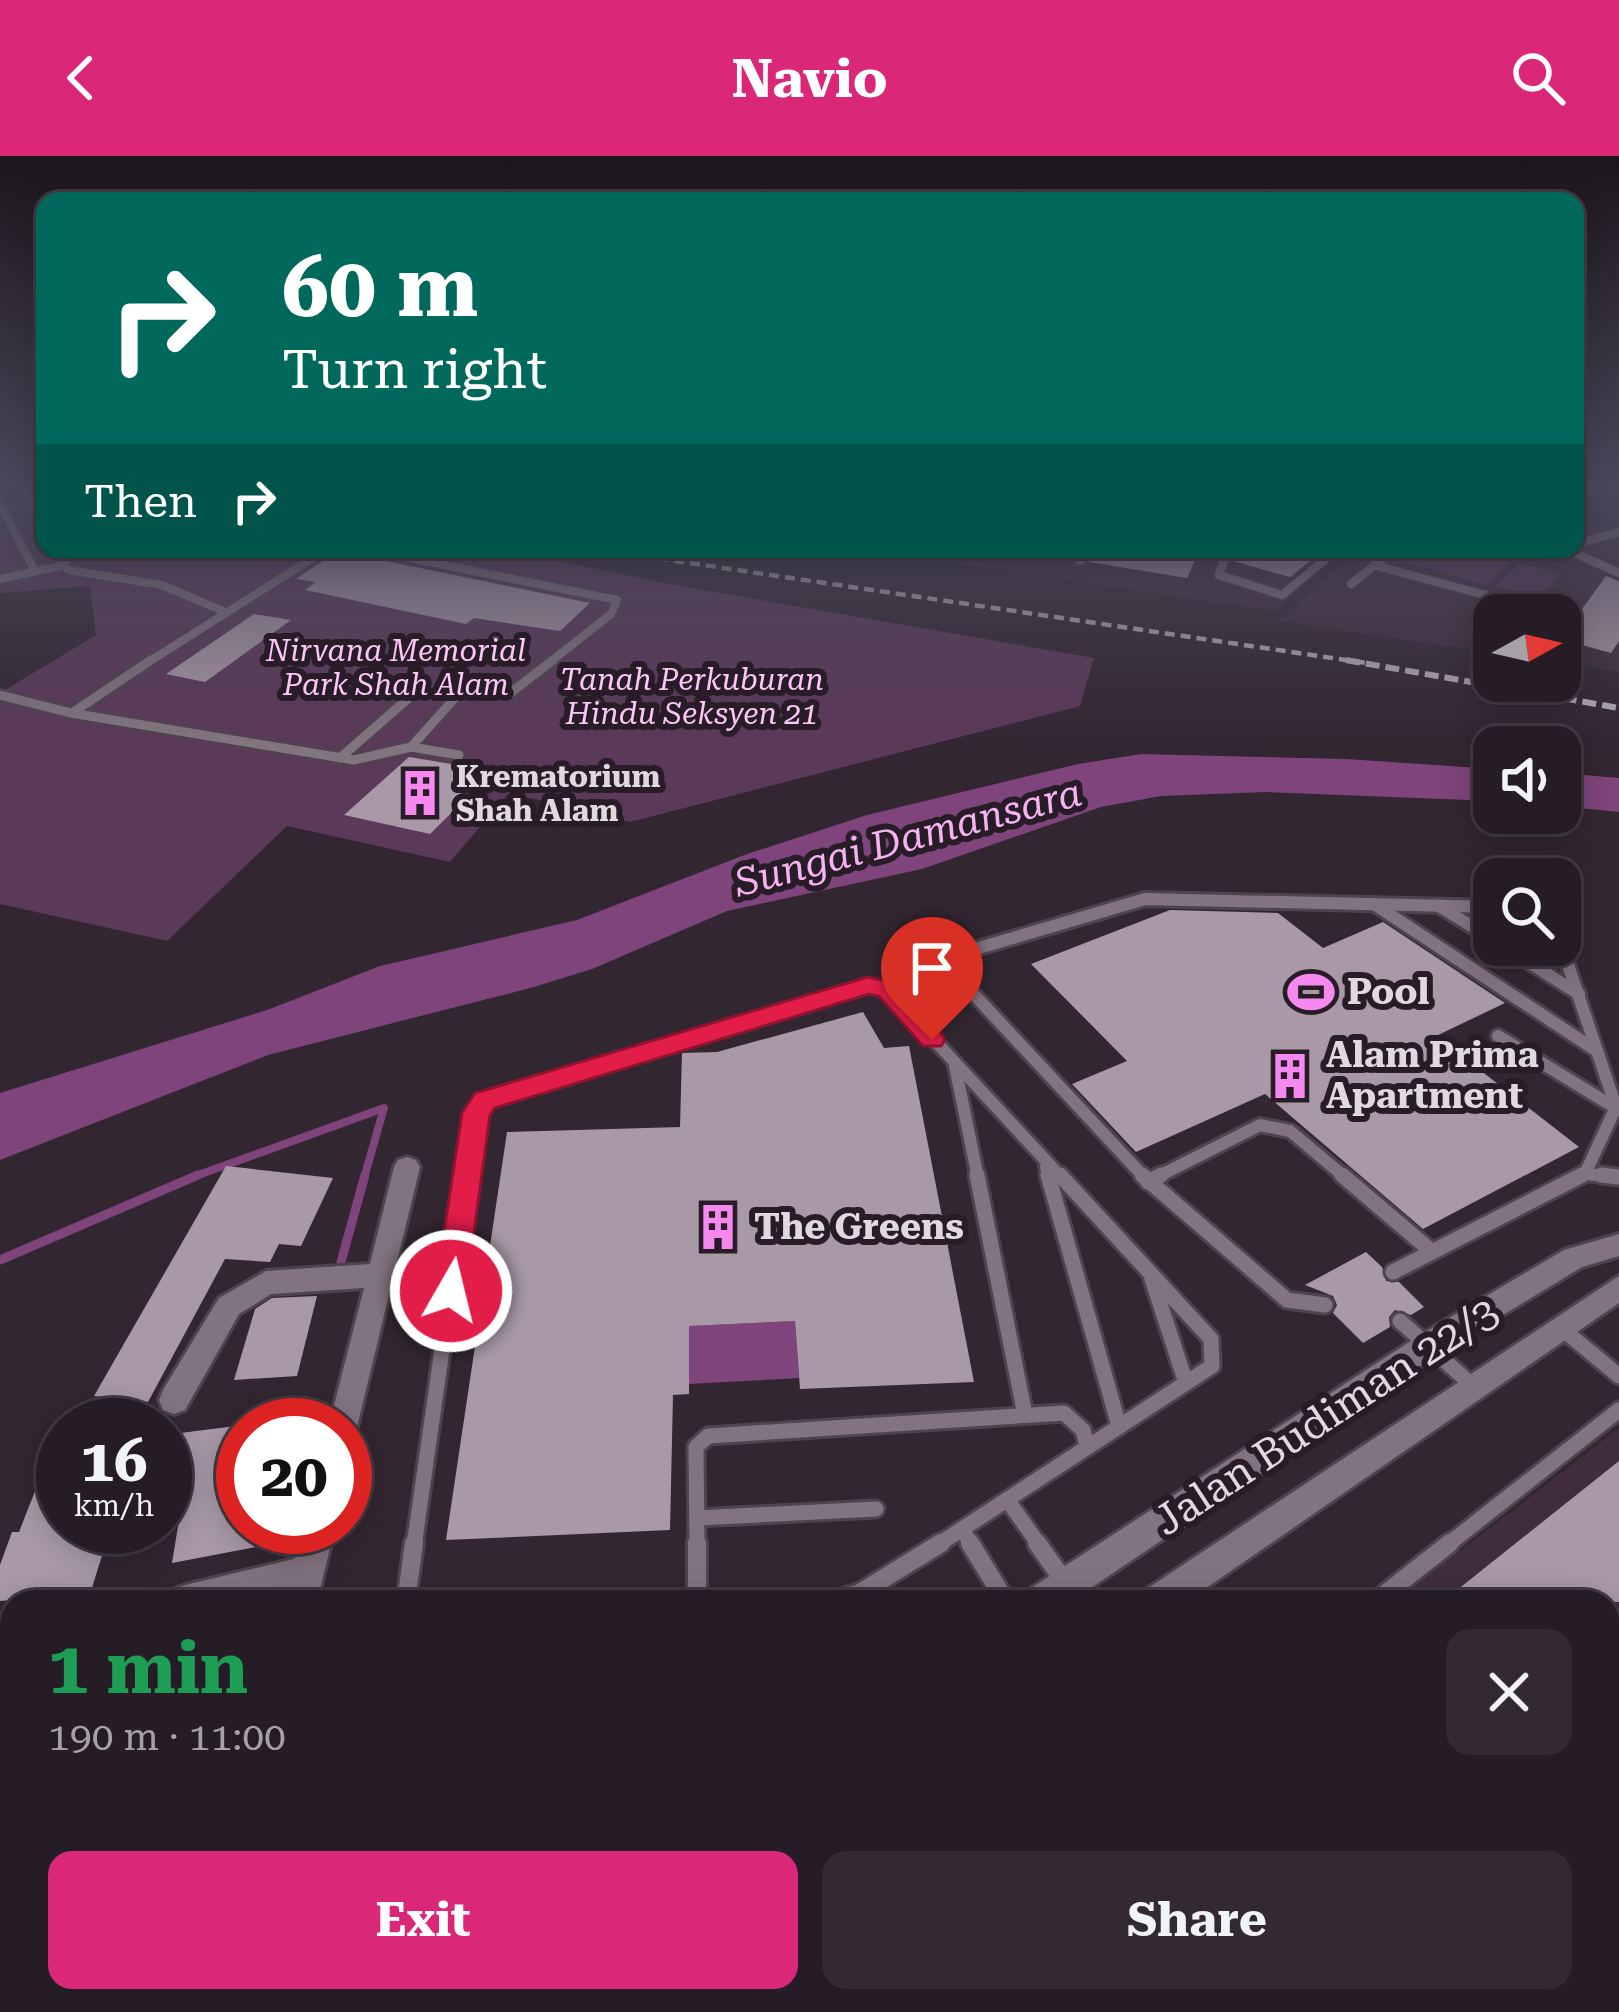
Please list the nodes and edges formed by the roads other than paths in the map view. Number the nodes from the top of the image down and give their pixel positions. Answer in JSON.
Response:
{"nodes":[{"id":1,"x":42,"y":570,"type":"edge"},
{"id":2,"x":67,"y":570,"type":"edge"},
{"id":3,"x":293,"y":570,"type":"edge"},
{"id":4,"x":467,"y":570,"type":"edge"},
{"id":5,"x":1221,"y":570,"type":"edge"},
{"id":6,"x":1313,"y":570,"type":"edge"},
{"id":7,"x":1368,"y":570,"type":"edge"},
{"id":8,"x":1391,"y":570,"type":"edge"},
{"id":9,"x":35,"y":571,"type":"joint"},
{"id":10,"x":0,"y":579,"type":"edge"},
{"id":11,"x":1351,"y":584,"type":"dead end"},
{"id":12,"x":1481,"y":594,"type":"edge"},
{"id":13,"x":223,"y":610,"type":"junction"},
{"id":14,"x":427,"y":682,"type":"dead end"},
{"id":15,"x":464,"y":688,"type":"dead end"},
{"id":16,"x":0,"y":695,"type":"edge"},
{"id":17,"x":508,"y":695,"type":"dead end"},
{"id":18,"x":71,"y":713,"type":"junction"},
{"id":19,"x":411,"y":747,"type":"junction"},
{"id":20,"x":459,"y":755,"type":"dead end"},
{"id":21,"x":340,"y":758,"type":"junction"},
{"id":22,"x":1372,"y":903,"type":"junction"},
{"id":23,"x":1437,"y":904,"type":"junction"},
{"id":24,"x":1473,"y":906,"type":"edge"},
{"id":25,"x":1473,"y":927,"type":"edge"},
{"id":26,"x":1535,"y":966,"type":"edge"},
{"id":27,"x":1569,"y":966,"type":"edge"},
{"id":28,"x":1580,"y":994,"type":"junction"},
{"id":29,"x":1498,"y":1036,"type":"dead end"},
{"id":30,"x":1598,"y":1052,"type":"junction"},
{"id":31,"x":954,"y":1065,"type":"junction"},
{"id":32,"x":1616,"y":1107,"type":"junction"},
{"id":33,"x":1616,"y":1124,"type":"edge"},
{"id":34,"x":1046,"y":1166,"type":"junction"},
{"id":35,"x":407,"y":1167,"type":"dead end"},
{"id":36,"x":1585,"y":1174,"type":"junction"},
{"id":37,"x":1619,"y":1177,"type":"edge"},
{"id":38,"x":1148,"y":1182,"type":"junction"},
{"id":39,"x":1619,"y":1245,"type":"edge"},
{"id":40,"x":1430,"y":1250,"type":"junction"},
{"id":41,"x":1150,"y":1272,"type":"junction"},
{"id":42,"x":1393,"y":1272,"type":"dead end"},
{"id":43,"x":380,"y":1275,"type":"junction"},
{"id":44,"x":1619,"y":1288,"type":"edge"},
{"id":45,"x":1325,"y":1305,"type":"dead end"},
{"id":46,"x":1400,"y":1321,"type":"dead end"},
{"id":47,"x":1558,"y":1326,"type":"junction"},
{"id":48,"x":1427,"y":1346,"type":"junction"},
{"id":49,"x":1619,"y":1376,"type":"edge"},
{"id":50,"x":1186,"y":1384,"type":"junction"},
{"id":51,"x":1472,"y":1385,"type":"junction"},
{"id":52,"x":175,"y":1398,"type":"edge"},
{"id":53,"x":350,"y":1398,"type":"edge"},
{"id":54,"x":1619,"y":1410,"type":"edge"},
{"id":55,"x":1025,"y":1415,"type":"junction"},
{"id":56,"x":1119,"y":1426,"type":"junction"},
{"id":57,"x":1087,"y":1446,"type":"junction"},
{"id":58,"x":1008,"y":1501,"type":"junction"},
{"id":59,"x":876,"y":1510,"type":"dead end"},
{"id":60,"x":697,"y":1518,"type":"junction"},
{"id":61,"x":962,"y":1529,"type":"junction"},
{"id":62,"x":312,"y":1554,"type":"edge"},
{"id":63,"x":304,"y":1587,"type":"edge"},
{"id":64,"x":408,"y":1590,"type":"edge"},
{"id":65,"x":697,"y":1590,"type":"edge"},
{"id":66,"x":865,"y":1590,"type":"edge"},
{"id":67,"x":999,"y":1590,"type":"edge"},
{"id":68,"x":1070,"y":1590,"type":"edge"},
{"id":69,"x":1079,"y":1590,"type":"edge"},
{"id":70,"x":1174,"y":1590,"type":"edge"},
{"id":71,"x":1390,"y":1590,"type":"edge"}],
"edges":[{"from":1,"to":9,"type":"lane"},
{"from":2,"to":13,"type":"lane"},
{"from":3,"to":13,"type":"lane"},
{"from":4,"to":17,"type":"lane"},
{"from":5,"to":6,"type":"lane"},
{"from":7,"to":11,"type":"lane"},
{"from":8,"to":12,"type":"lane"},
{"from":9,"to":10,"type":"lane"},
{"from":13,"to":18,"type":"lane"},
{"from":14,"to":21,"type":"lane"},
{"from":15,"to":19,"type":"lane"},
{"from":16,"to":18,"type":"lane"},
{"from":18,"to":21,"type":"lane"},
{"from":19,"to":20,"type":"lane"},
{"from":19,"to":21,"type":"lane"},
{"from":22,"to":23,"type":"lane"},
{"from":22,"to":30,"type":"lane"},
{"from":22,"to":38,"type":"lane"},
{"from":23,"to":24,"type":"lane"},
{"from":23,"to":25,"type":"lane"},
{"from":26,"to":28,"type":"lane"},
{"from":27,"to":28,"type":"lane"},
{"from":28,"to":30,"type":"lane"},
{"from":29,"to":32,"type":"lane"},
{"from":30,"to":32,"type":"lane"},
{"from":31,"to":34,"type":"lane"},
{"from":31,"to":55,"type":"lane"},
{"from":31,"to":64,"type":"lane"},
{"from":32,"to":33,"type":"lane"},
{"from":33,"to":36,"type":"lane"},
{"from":34,"to":41,"type":"lane"},
{"from":34,"to":56,"type":"lane"},
{"from":35,"to":43,"type":"street"},
{"from":36,"to":37,"type":"lane"},
{"from":36,"to":40,"type":"lane"},
{"from":38,"to":40,"type":"lane"},
{"from":38,"to":45,"type":"lane"},
{"from":39,"to":48,"type":"street","name":"Jalan Budiman 22/3"},
{"from":40,"to":42,"type":"lane"},
{"from":41,"to":50,"type":"lane"},
{"from":41,"to":50,"type":"lane"},
{"from":43,"to":52,"type":"street"},
{"from":43,"to":53,"type":"street"},
{"from":44,"to":47,"type":"street","name":"Jalan Budiman 22/3"},
{"from":46,"to":48,"type":"lane"},
{"from":47,"to":49,"type":"lane"},
{"from":47,"to":51,"type":"street","name":"Jalan Budiman 22/3"},
{"from":48,"to":51,"type":"lane"},
{"from":48,"to":69,"type":"street","name":"Jalan Budiman 22/3"},
{"from":50,"to":56,"type":"lane"},
{"from":51,"to":70,"type":"street","name":"Jalan Budiman 22/3"},
{"from":54,"to":71,"type":"lane"},
{"from":55,"to":57,"type":"lane"},
{"from":55,"to":60,"type":"lane"},
{"from":56,"to":57,"type":"lane"},
{"from":57,"to":58,"type":"lane"},
{"from":58,"to":61,"type":"lane"},
{"from":58,"to":68,"type":"lane"},
{"from":59,"to":60,"type":"lane"},
{"from":60,"to":65,"type":"lane"},
{"from":61,"to":66,"type":"lane"},
{"from":61,"to":67,"type":"lane"},
{"from":62,"to":63,"type":"street"}]}
